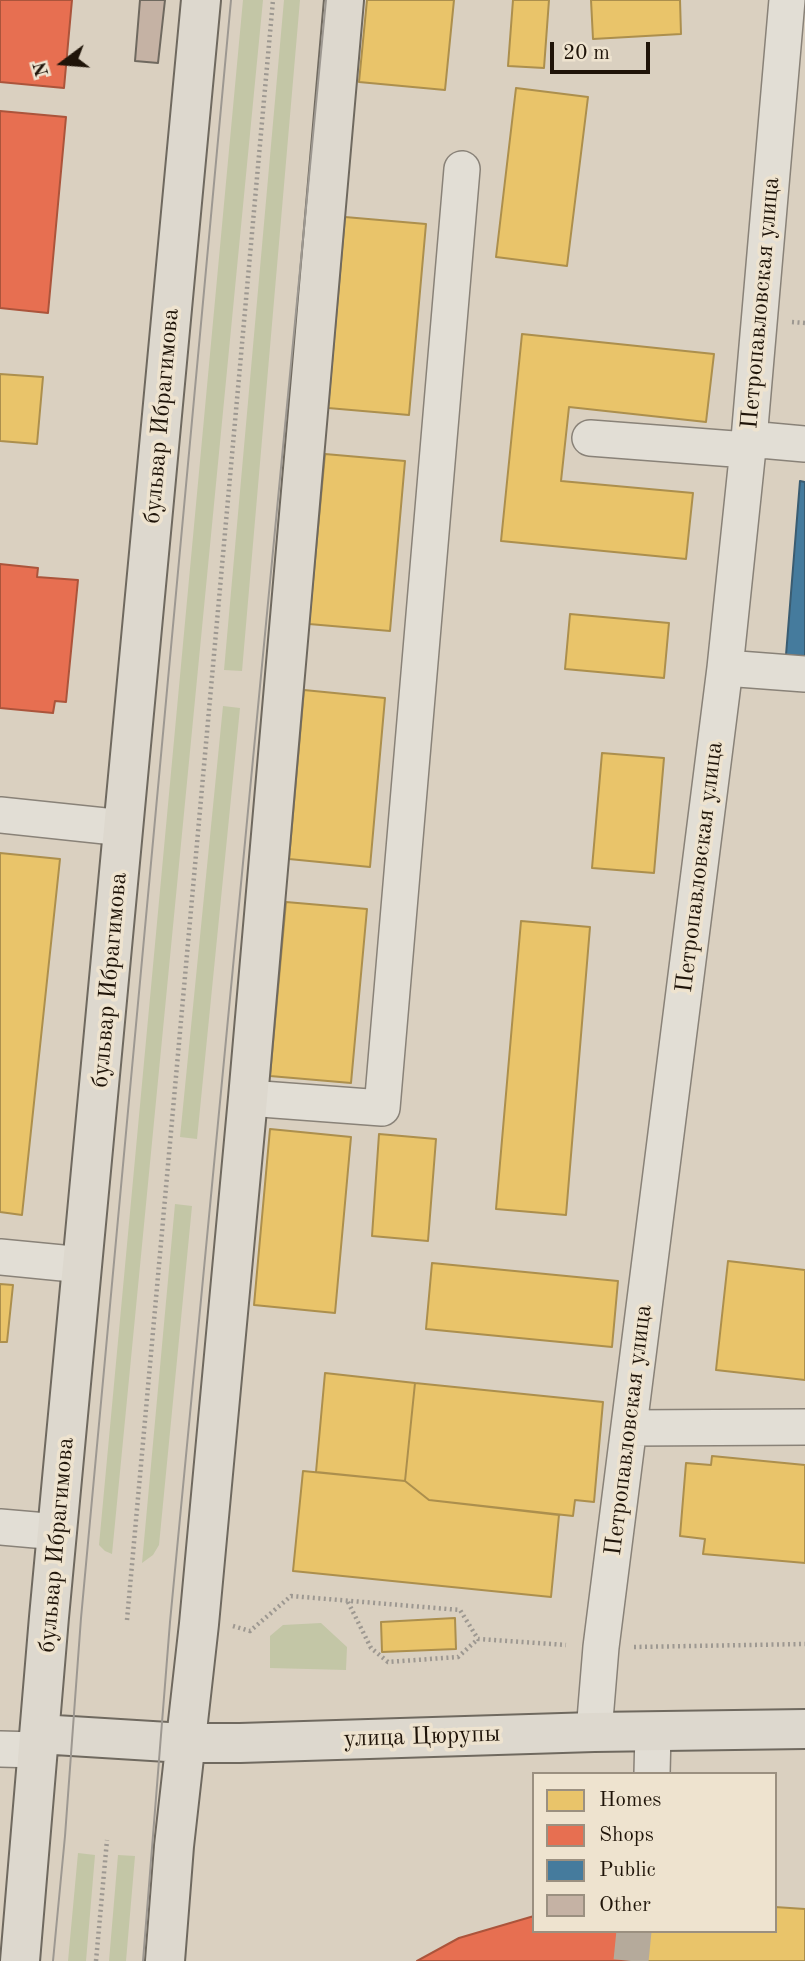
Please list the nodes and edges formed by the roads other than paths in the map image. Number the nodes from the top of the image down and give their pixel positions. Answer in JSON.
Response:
{"nodes":[{"id":1,"x":201,"y":0,"type":"edge"},
{"id":2,"x":344,"y":0,"type":"edge"},
{"id":3,"x":787,"y":0,"type":"edge"},
{"id":4,"x":461,"y":169,"type":"dead end"},
{"id":5,"x":590,"y":438,"type":"dead end"},
{"id":6,"x":805,"y":444,"type":"edge"},
{"id":7,"x":748,"y":445,"type":"junction"},
{"id":8,"x":726,"y":668,"type":"junction"},
{"id":9,"x":805,"y":674,"type":"edge"},
{"id":10,"x":0,"y":815,"type":"edge"},
{"id":11,"x":124,"y":828,"type":"junction"},
{"id":12,"x":248,"y":1098,"type":"junction"},
{"id":13,"x":0,"y":1257,"type":"edge"},
{"id":14,"x":83,"y":1265,"type":"junction"},
{"id":15,"x":805,"y":1427,"type":"edge"},
{"id":16,"x":630,"y":1428,"type":"junction"},
{"id":17,"x":0,"y":1528,"type":"edge"},
{"id":18,"x":58,"y":1532,"type":"junction"},
{"id":19,"x":805,"y":1729,"type":"edge"},
{"id":20,"x":653,"y":1731,"type":"junction"},
{"id":21,"x":594,"y":1732,"type":"junction"},
{"id":22,"x":39,"y":1742,"type":"junction"},
{"id":23,"x":184,"y":1743,"type":"junction"},
{"id":24,"x":0,"y":1749,"type":"edge"},
{"id":25,"x":652,"y":1772,"type":"edge"},
{"id":26,"x":20,"y":1961,"type":"edge"},
{"id":27,"x":165,"y":1961,"type":"edge"}],
"edges":[{"from":1,"to":11,"type":"main road","name":"бульвар Ибрагимова"},
{"from":2,"to":12,"type":"main road"},
{"from":3,"to":7,"type":"street","name":"Петропавловская улица"},
{"from":4,"to":12,"type":"street"},
{"from":5,"to":7,"type":"street"},
{"from":6,"to":7,"type":"street"},
{"from":7,"to":8,"type":"street","name":"Петропавловская улица"},
{"from":8,"to":9,"type":"street"},
{"from":8,"to":16,"type":"street","name":"Петропавловская улица"},
{"from":10,"to":11,"type":"street"},
{"from":11,"to":14,"type":"main road","name":"бульвар Ибрагимова"},
{"from":12,"to":23,"type":"main road"},
{"from":13,"to":14,"type":"street"},
{"from":14,"to":18,"type":"main road","name":"бульвар Ибрагимова"},
{"from":15,"to":16,"type":"street"},
{"from":16,"to":21,"type":"street","name":"Петропавловская улица"},
{"from":17,"to":18,"type":"street"},
{"from":18,"to":22,"type":"main road","name":"бульвар Ибрагимова"},
{"from":19,"to":20,"type":"main road","name":"улица Цюрупы"},
{"from":20,"to":21,"type":"main road","name":"улица Цюрупы"},
{"from":20,"to":25,"type":"street"},
{"from":21,"to":23,"type":"main road","name":"улица Цюрупы"},
{"from":22,"to":23,"type":"main road","name":"улица Цюрупы"},
{"from":22,"to":24,"type":"street"},
{"from":22,"to":26,"type":"main road","name":"бульвар Ибрагимова"},
{"from":23,"to":27,"type":"main road"}]}
